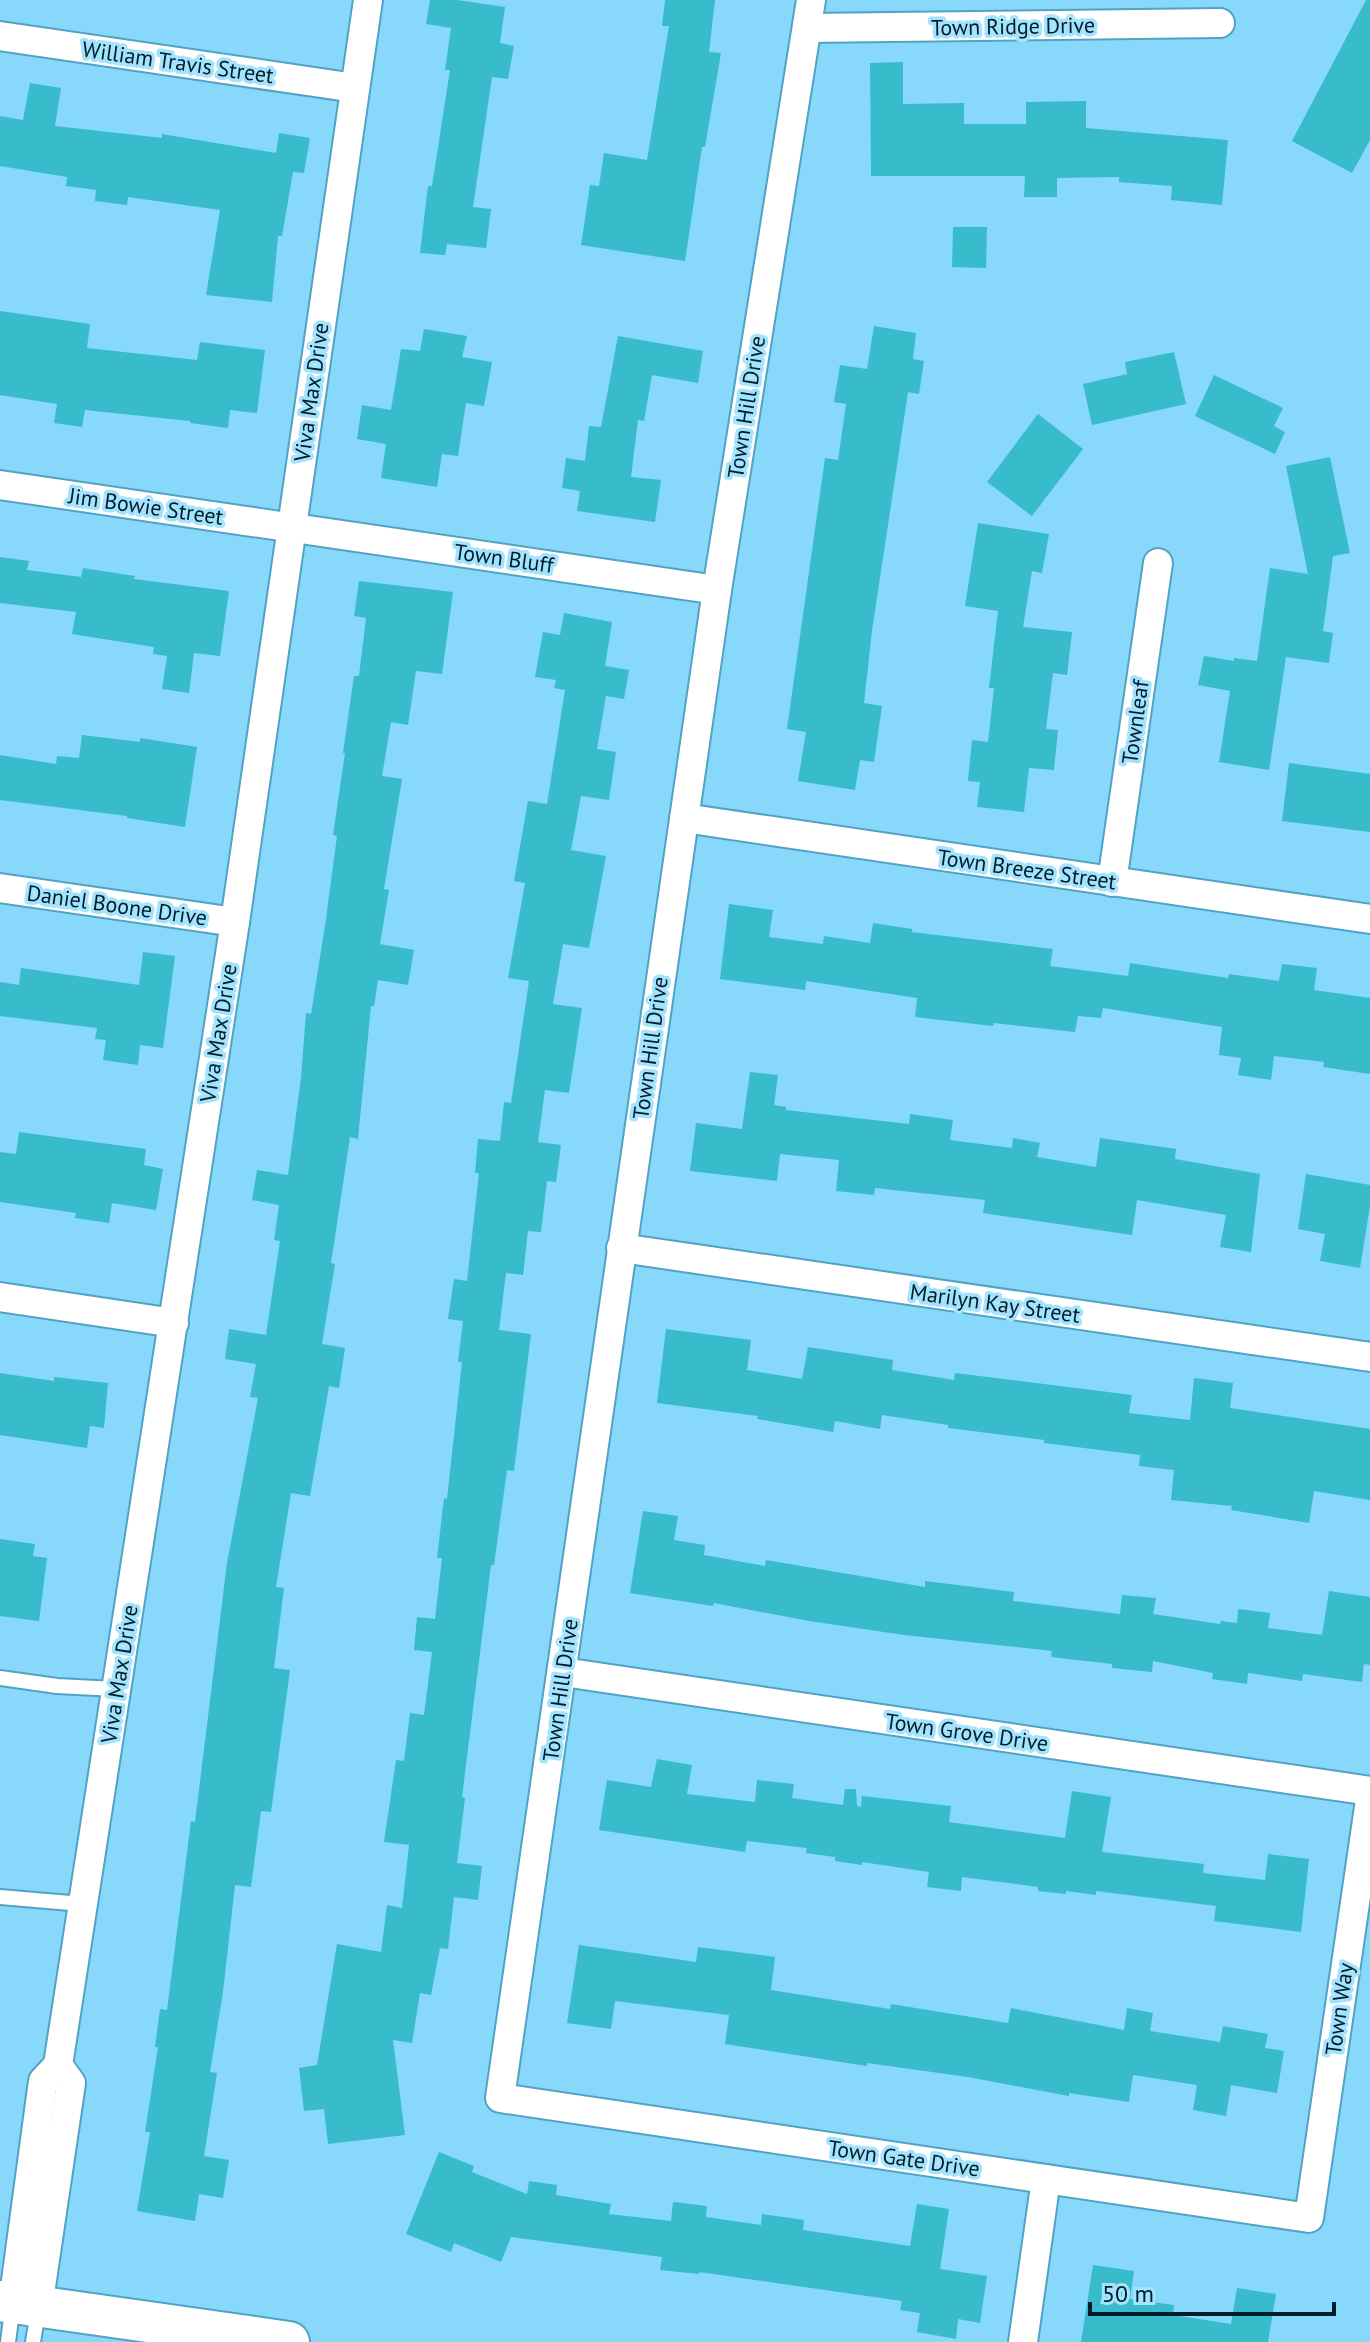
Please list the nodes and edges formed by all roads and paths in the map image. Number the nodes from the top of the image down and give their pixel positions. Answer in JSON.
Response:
{"nodes":[{"id":1,"x":368,"y":0,"type":"edge"},
{"id":2,"x":811,"y":0,"type":"edge"},
{"id":3,"x":1220,"y":23,"type":"dead end"},
{"id":4,"x":807,"y":28,"type":"junction"},
{"id":5,"x":0,"y":36,"type":"edge"},
{"id":6,"x":355,"y":88,"type":"junction"},
{"id":7,"x":0,"y":485,"type":"edge"},
{"id":8,"x":291,"y":527,"type":"junction"},
{"id":9,"x":1158,"y":563,"type":"dead end"},
{"id":10,"x":717,"y":590,"type":"junction"},
{"id":11,"x":684,"y":818,"type":"junction"},
{"id":12,"x":1112,"y":882,"type":"junction"},
{"id":13,"x":0,"y":888,"type":"edge"},
{"id":14,"x":1370,"y":919,"type":"edge"},
{"id":15,"x":235,"y":922,"type":"junction"},
{"id":16,"x":621,"y":1248,"type":"junction"},
{"id":17,"x":0,"y":1297,"type":"edge"},
{"id":18,"x":174,"y":1323,"type":"junction"},
{"id":19,"x":1370,"y":1357,"type":"edge"},
{"id":20,"x":563,"y":1672,"type":"junction"},
{"id":21,"x":0,"y":1678,"type":"edge"},
{"id":22,"x":116,"y":1689,"type":"junction"},
{"id":23,"x":1370,"y":1791,"type":"edge"},
{"id":24,"x":1370,"y":1800,"type":"edge"},
{"id":25,"x":0,"y":1897,"type":"edge"},
{"id":26,"x":82,"y":1904,"type":"junction"},
{"id":27,"x":500,"y":2098,"type":"joint"},
{"id":28,"x":1046,"y":2179,"type":"junction"},
{"id":29,"x":1309,"y":2218,"type":"joint"},
{"id":30,"x":21,"y":2313,"type":"edge"},
{"id":31,"x":8,"y":2342,"type":"edge"},
{"id":32,"x":289,"y":2342,"type":"edge"},
{"id":33,"x":1023,"y":2342,"type":"edge"}],
"edges":[{"from":1,"to":6,"type":"street","name":"Viva Max Drive"},
{"from":2,"to":4,"type":"street","name":"Town Hill Drive"},
{"from":3,"to":4,"type":"street","name":"Town Ridge Drive"},
{"from":4,"to":10,"type":"street","name":"Town Hill Drive"},
{"from":5,"to":6,"type":"street","name":"William Travis Street"},
{"from":6,"to":8,"type":"street","name":"Viva Max Drive"},
{"from":7,"to":8,"type":"street","name":"Jim Bowie Street"},
{"from":8,"to":10,"type":"street","name":"Town Bluff"},
{"from":8,"to":15,"type":"street","name":"Viva Max Drive"},
{"from":9,"to":12,"type":"street","name":"Townleaf"},
{"from":10,"to":11,"type":"street","name":"Town Hill Drive"},
{"from":11,"to":12,"type":"street","name":"Town Breeze Street"},
{"from":11,"to":16,"type":"street","name":"Town Hill Drive"},
{"from":12,"to":14,"type":"street","name":"Town Breeze Street"},
{"from":13,"to":15,"type":"street","name":"Daniel Boone Drive"},
{"from":15,"to":18,"type":"street","name":"Viva Max Drive"},
{"from":16,"to":19,"type":"street","name":"Marilyn Kay Street"},
{"from":16,"to":20,"type":"street","name":"Town Hill Drive"},
{"from":17,"to":18,"type":"street"},
{"from":18,"to":22,"type":"street","name":"Viva Max Drive"},
{"from":20,"to":23,"type":"street","name":"Town Grove Drive"},
{"from":20,"to":27,"type":"street","name":"Town Hill Drive"},
{"from":21,"to":22,"type":"lane"},
{"from":22,"to":26,"type":"street","name":"Viva Max Drive"},
{"from":24,"to":29,"type":"street","name":"Town Way"},
{"from":25,"to":26,"type":"lane"},
{"from":26,"to":30,"type":"street","name":"Viva Max Drive"},
{"from":27,"to":28,"type":"street","name":"Town Gate Drive"},
{"from":28,"to":29,"type":"street","name":"Town Gate Drive"},
{"from":28,"to":33,"type":"street"},
{"from":30,"to":31,"type":"lane"},
{"from":30,"to":32,"type":"main road"}]}
